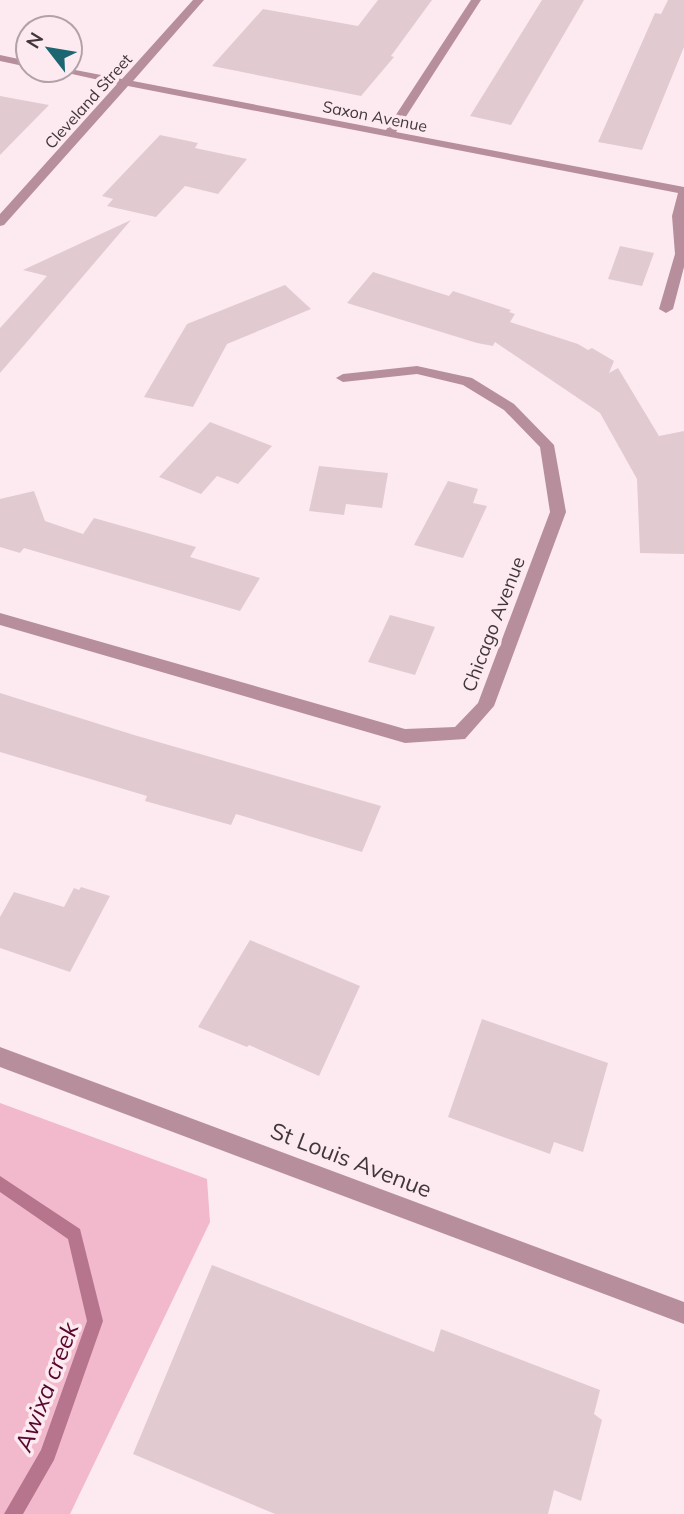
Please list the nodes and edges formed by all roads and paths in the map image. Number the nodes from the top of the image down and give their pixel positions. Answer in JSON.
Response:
{"nodes":[{"id":1,"x":199,"y":0,"type":"edge"},
{"id":2,"x":476,"y":0,"type":"edge"},
{"id":3,"x":84,"y":75,"type":"edge"},
{"id":4,"x":125,"y":83,"type":"junction"},
{"id":5,"x":388,"y":135,"type":"junction"},
{"id":6,"x":684,"y":192,"type":"edge"},
{"id":7,"x":0,"y":222,"type":"edge"},
{"id":8,"x":666,"y":310,"type":"dead end"},
{"id":9,"x":343,"y":378,"type":"dead end"},
{"id":10,"x":0,"y":619,"type":"edge"},
{"id":11,"x":0,"y":1057,"type":"edge"},
{"id":12,"x":684,"y":1313,"type":"edge"}],
"edges":[{"from":1,"to":4,"type":"street","name":"Cleveland Street"},
{"from":2,"to":5,"type":"street"},
{"from":3,"to":4,"type":"street","name":"Saxon Avenue"},
{"from":4,"to":5,"type":"street","name":"Saxon Avenue"},
{"from":4,"to":7,"type":"street","name":"Cleveland Street"},
{"from":5,"to":6,"type":"street","name":"Saxon Avenue"},
{"from":6,"to":8,"type":"street"},
{"from":9,"to":10,"type":"street","name":"Chicago Avenue"},
{"from":11,"to":12,"type":"street","name":"St Louis Avenue"}]}
